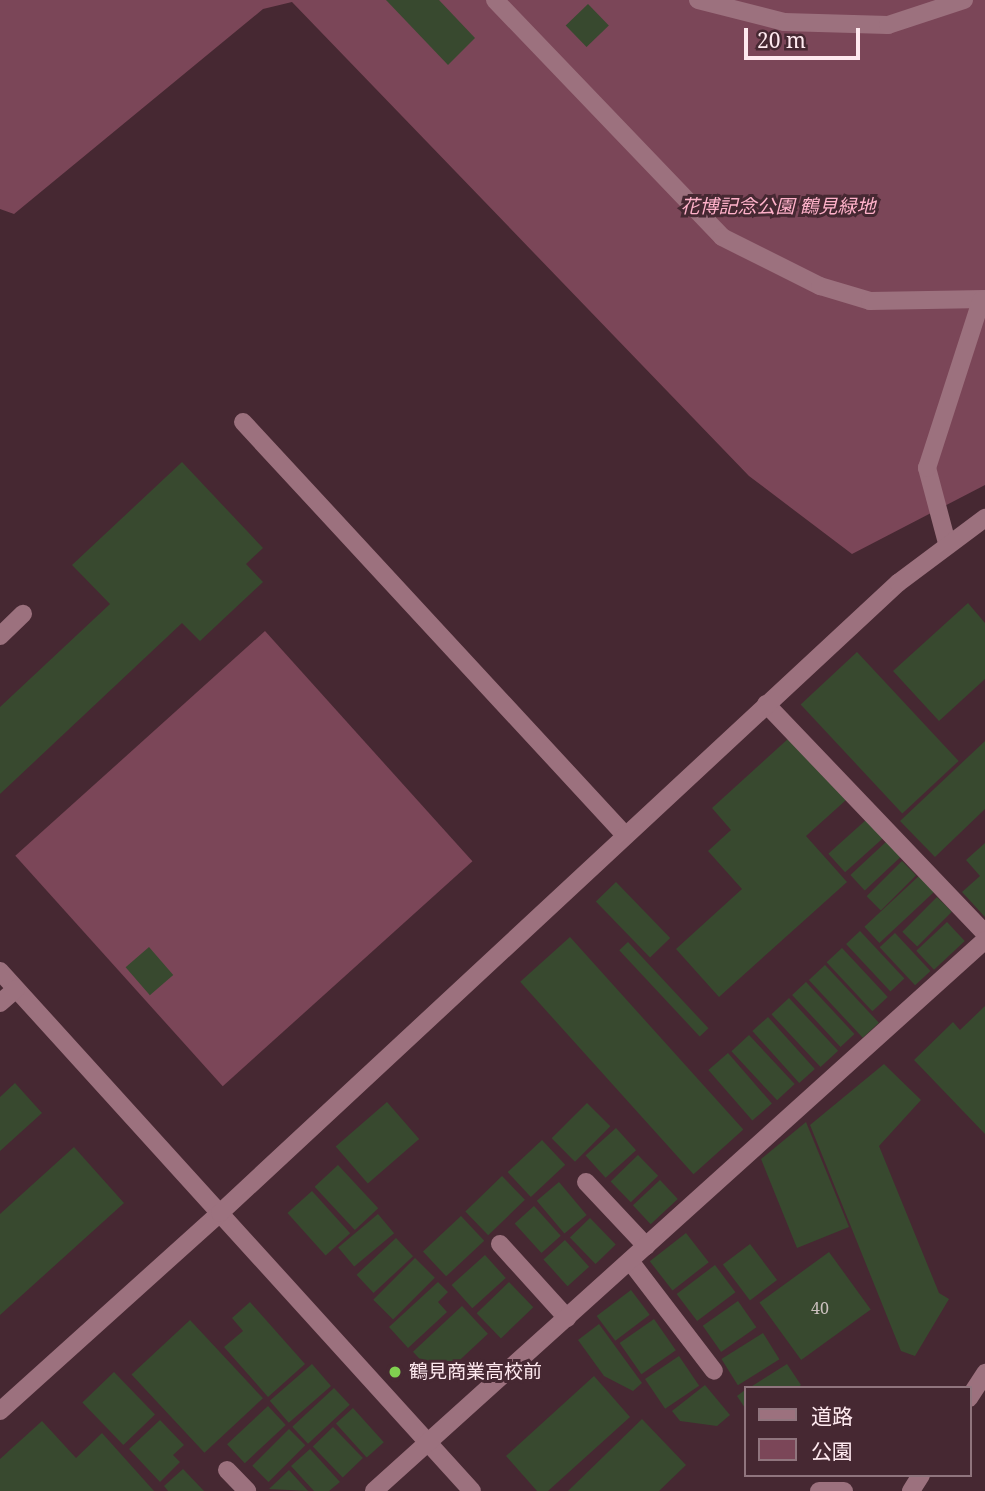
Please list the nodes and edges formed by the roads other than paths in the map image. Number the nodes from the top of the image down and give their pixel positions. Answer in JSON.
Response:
{"nodes":[{"id":1,"x":495,"y":0,"type":"edge"},
{"id":2,"x":698,"y":0,"type":"edge"},
{"id":3,"x":964,"y":0,"type":"edge"},
{"id":4,"x":983,"y":300,"type":"edge"},
{"id":5,"x":243,"y":422,"type":"dead end"},
{"id":6,"x":985,"y":518,"type":"edge"},
{"id":7,"x":947,"y":543,"type":"junction"},
{"id":8,"x":23,"y":614,"type":"dead end"},
{"id":9,"x":0,"y":636,"type":"edge"},
{"id":10,"x":766,"y":704,"type":"junction"},
{"id":11,"x":625,"y":835,"type":"junction"},
{"id":12,"x":985,"y":933,"type":"edge"},
{"id":13,"x":985,"y":940,"type":"edge"},
{"id":14,"x":0,"y":971,"type":"edge"},
{"id":15,"x":16,"y":989,"type":"junction"},
{"id":16,"x":0,"y":1003,"type":"edge"},
{"id":17,"x":586,"y":1182,"type":"dead end"},
{"id":18,"x":220,"y":1213,"type":"junction"},
{"id":19,"x":500,"y":1244,"type":"dead end"},
{"id":20,"x":646,"y":1246,"type":"junction"},
{"id":21,"x":630,"y":1261,"type":"junction"},
{"id":22,"x":567,"y":1318,"type":"junction"},
{"id":23,"x":714,"y":1371,"type":"dead end"},
{"id":24,"x":985,"y":1373,"type":"edge"},
{"id":25,"x":971,"y":1395,"type":"edge"},
{"id":26,"x":0,"y":1411,"type":"edge"},
{"id":27,"x":427,"y":1442,"type":"junction"},
{"id":28,"x":227,"y":1470,"type":"dead end"},
{"id":29,"x":247,"y":1491,"type":"edge"},
{"id":30,"x":374,"y":1491,"type":"edge"},
{"id":31,"x":472,"y":1491,"type":"edge"},
{"id":32,"x":819,"y":1491,"type":"edge"},
{"id":33,"x":844,"y":1491,"type":"edge"}],
"edges":[{"from":1,"to":4,"type":"street"},
{"from":2,"to":3,"type":"street"},
{"from":4,"to":7,"type":"street"},
{"from":5,"to":11,"type":"street"},
{"from":6,"to":7,"type":"street"},
{"from":7,"to":10,"type":"street"},
{"from":8,"to":9,"type":"street"},
{"from":10,"to":11,"type":"street"},
{"from":10,"to":12,"type":"street"},
{"from":11,"to":18,"type":"street"},
{"from":13,"to":20,"type":"street"},
{"from":14,"to":15,"type":"street"},
{"from":15,"to":16,"type":"street"},
{"from":15,"to":18,"type":"street"},
{"from":17,"to":20,"type":"street"},
{"from":18,"to":26,"type":"street"},
{"from":18,"to":27,"type":"street"},
{"from":19,"to":22,"type":"street"},
{"from":20,"to":21,"type":"street"},
{"from":21,"to":22,"type":"street"},
{"from":21,"to":23,"type":"street"},
{"from":22,"to":27,"type":"street"},
{"from":24,"to":25,"type":"street"},
{"from":27,"to":30,"type":"street"},
{"from":27,"to":31,"type":"street"},
{"from":28,"to":29,"type":"street"},
{"from":32,"to":33,"type":"street"}]}
